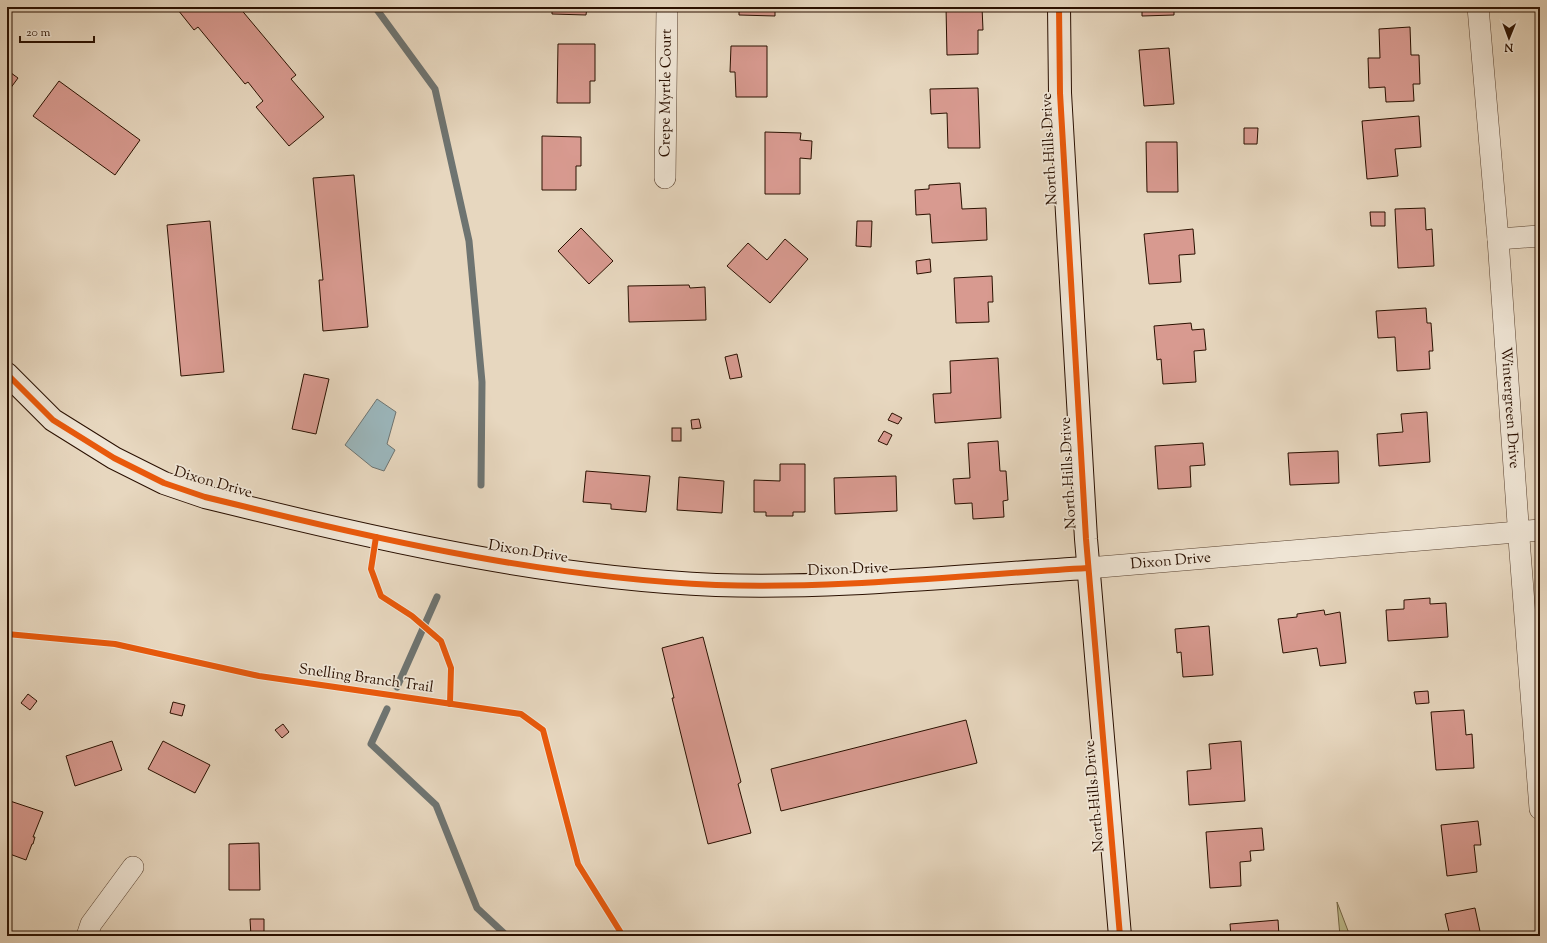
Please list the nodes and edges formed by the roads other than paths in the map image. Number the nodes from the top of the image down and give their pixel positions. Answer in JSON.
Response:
{"nodes":[{"id":1,"x":667,"y":7,"type":"edge"},
{"id":2,"x":1059,"y":7,"type":"edge"},
{"id":3,"x":1478,"y":7,"type":"edge"},
{"id":4,"x":666,"y":178,"type":"dead end"},
{"id":5,"x":1540,"y":236,"type":"edge"},
{"id":6,"x":1498,"y":239,"type":"junction"},
{"id":7,"x":7,"y":374,"type":"edge"},
{"id":8,"x":1540,"y":530,"type":"edge"},
{"id":9,"x":1519,"y":532,"type":"junction"},
{"id":10,"x":1088,"y":568,"type":"junction"},
{"id":11,"x":1540,"y":809,"type":"edge"},
{"id":12,"x":133,"y":867,"type":"dead end"},
{"id":13,"x":87,"y":936,"type":"edge"},
{"id":14,"x":1120,"y":936,"type":"edge"}],
"edges":[{"from":1,"to":4,"type":"street","name":"Crepe Myrtle Court"},
{"from":2,"to":10,"type":"street","name":"North Hills Drive"},
{"from":3,"to":6,"type":"street","name":"Wintergreen Drive"},
{"from":5,"to":6,"type":"street"},
{"from":6,"to":9,"type":"street","name":"Wintergreen Drive"},
{"from":7,"to":10,"type":"street","name":"Dixon Drive"},
{"from":8,"to":9,"type":"street","name":"Dixon Drive"},
{"from":9,"to":10,"type":"street","name":"Dixon Drive"},
{"from":9,"to":11,"type":"street","name":"Wintergreen Drive"},
{"from":10,"to":14,"type":"street","name":"North Hills Drive"},
{"from":12,"to":13,"type":"street"}]}
